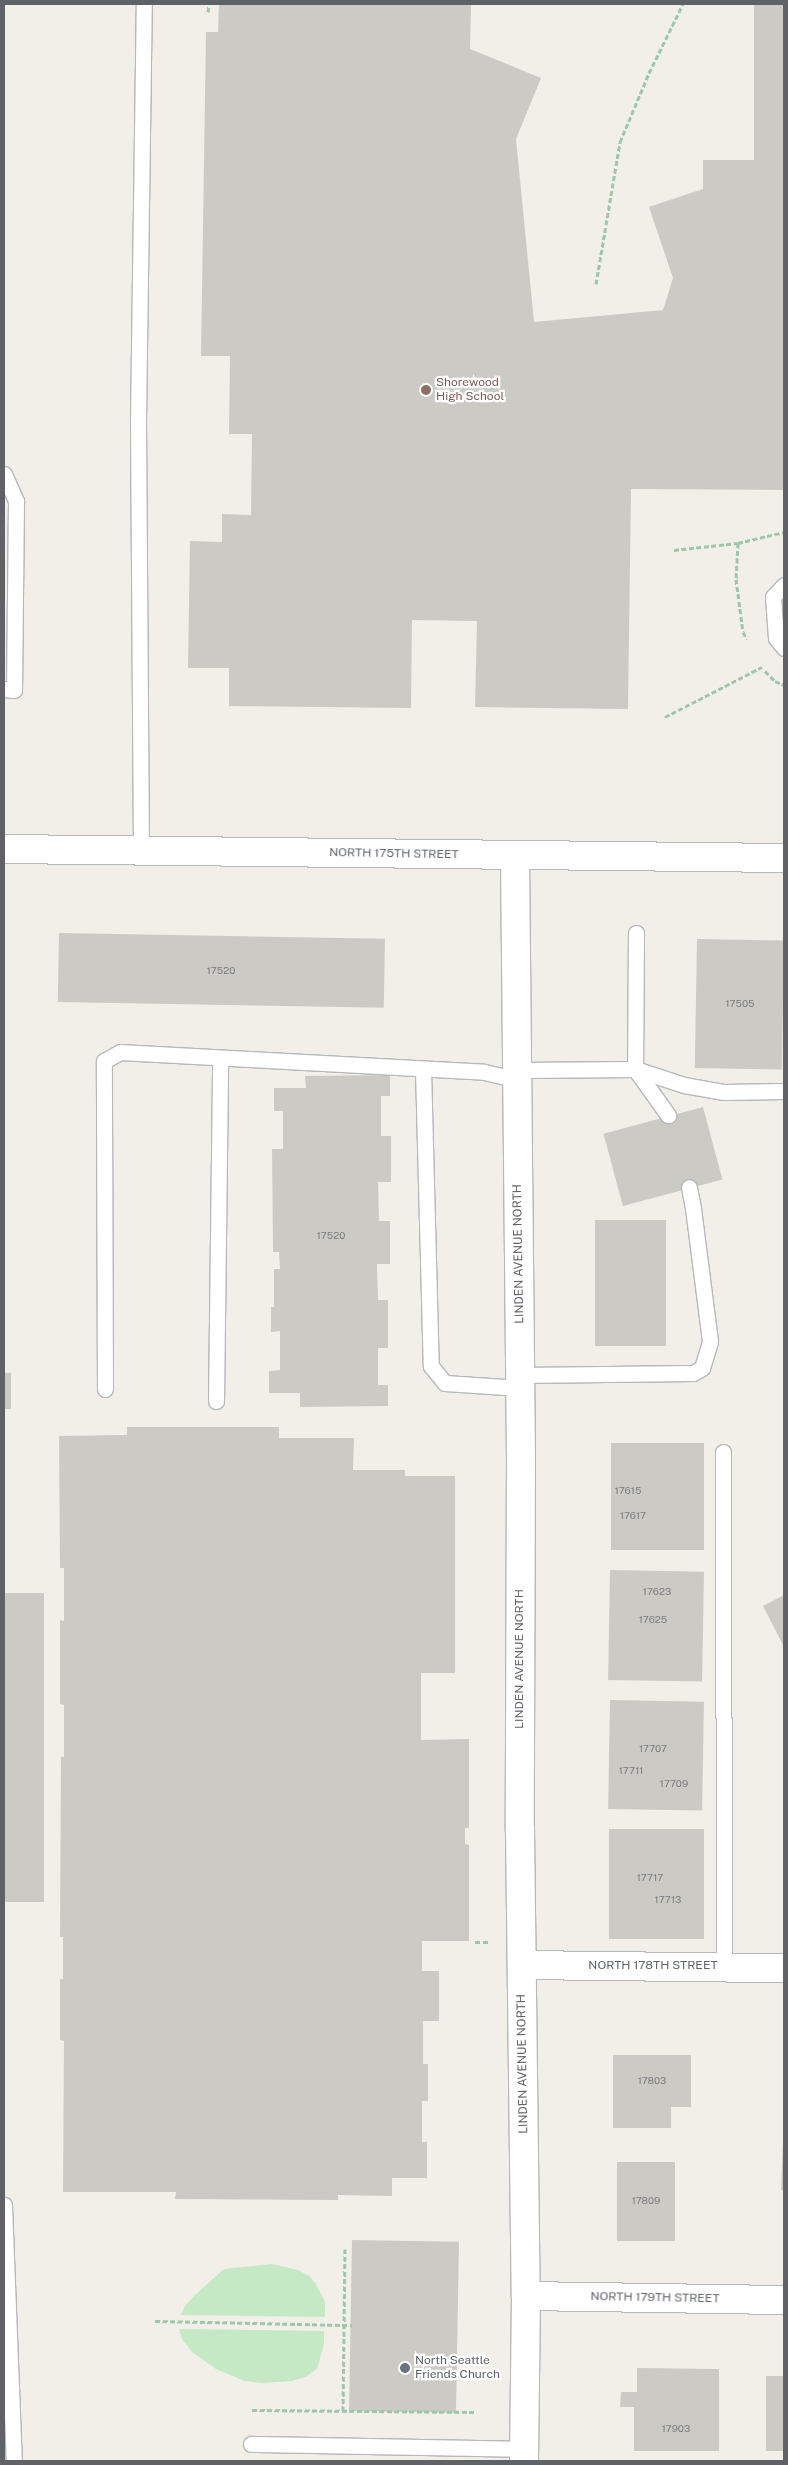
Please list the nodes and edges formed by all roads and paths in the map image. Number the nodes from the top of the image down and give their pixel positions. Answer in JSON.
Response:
{"nodes":[{"id":1,"x":144,"y":4,"type":"edge"},
{"id":2,"x":208,"y":4,"type":"edge"},
{"id":3,"x":683,"y":4,"type":"edge"},
{"id":4,"x":208,"y":12,"type":"dead end"},
{"id":5,"x":596,"y":284,"type":"dead end"},
{"id":6,"x":4,"y":474,"type":"edge"},
{"id":7,"x":784,"y":532,"type":"edge"},
{"id":8,"x":738,"y":543,"type":"junction"},
{"id":9,"x":674,"y":550,"type":"dead end"},
{"id":10,"x":784,"y":585,"type":"edge"},
{"id":11,"x":751,"y":647,"type":"dead end"},
{"id":12,"x":784,"y":648,"type":"edge"},
{"id":13,"x":758,"y":661,"type":"dead end"},
{"id":14,"x":762,"y":667,"type":"junction"},
{"id":15,"x":784,"y":684,"type":"edge"},
{"id":16,"x":4,"y":689,"type":"edge"},
{"id":17,"x":665,"y":717,"type":"dead end"},
{"id":18,"x":4,"y":849,"type":"edge"},
{"id":19,"x":141,"y":852,"type":"junction"},
{"id":20,"x":515,"y":856,"type":"junction"},
{"id":21,"x":784,"y":858,"type":"edge"},
{"id":22,"x":636,"y":933,"type":"dead end"},
{"id":23,"x":220,"y":1058,"type":"junction"},
{"id":24,"x":423,"y":1069,"type":"junction"},
{"id":25,"x":635,"y":1069,"type":"junction"},
{"id":26,"x":517,"y":1075,"type":"junction"},
{"id":27,"x":784,"y":1091,"type":"edge"},
{"id":28,"x":668,"y":1115,"type":"dead end"},
{"id":29,"x":689,"y":1188,"type":"dead end"},
{"id":30,"x":520,"y":1381,"type":"junction"},
{"id":31,"x":105,"y":1389,"type":"dead end"},
{"id":32,"x":216,"y":1401,"type":"dead end"},
{"id":33,"x":723,"y":1452,"type":"dead end"},
{"id":34,"x":522,"y":1965,"type":"junction"},
{"id":35,"x":724,"y":1966,"type":"junction"},
{"id":36,"x":784,"y":1968,"type":"edge"},
{"id":37,"x":4,"y":2205,"type":"edge"},
{"id":38,"x":345,"y":2249,"type":"dead end"},
{"id":39,"x":526,"y":2296,"type":"junction"},
{"id":40,"x":784,"y":2300,"type":"edge"},
{"id":41,"x":155,"y":2321,"type":"dead end"},
{"id":42,"x":344,"y":2325,"type":"junction"},
{"id":43,"x":352,"y":2325,"type":"dead end"},
{"id":44,"x":252,"y":2410,"type":"dead end"},
{"id":45,"x":343,"y":2411,"type":"junction"},
{"id":46,"x":476,"y":2412,"type":"dead end"},
{"id":47,"x":252,"y":2444,"type":"dead end"},
{"id":48,"x":524,"y":2455,"type":"edge"},
{"id":49,"x":14,"y":2461,"type":"edge"}],
"edges":[{"from":1,"to":19,"type":"lane"},
{"from":2,"to":4,"type":"path"},
{"from":3,"to":5,"type":"path"},
{"from":6,"to":16,"type":"lane"},
{"from":7,"to":8,"type":"path"},
{"from":8,"to":9,"type":"path"},
{"from":8,"to":11,"type":"path"},
{"from":10,"to":12,"type":"lane"},
{"from":13,"to":14,"type":"path"},
{"from":14,"to":15,"type":"path"},
{"from":14,"to":17,"type":"path"},
{"from":18,"to":19,"type":"street","name":"NORTH 175TH STREET"},
{"from":19,"to":20,"type":"street","name":"NORTH 175TH STREET"},
{"from":20,"to":21,"type":"street","name":"NORTH 175TH STREET"},
{"from":20,"to":26,"type":"street","name":"LINDEN AVENUE NORTH"},
{"from":22,"to":25,"type":"lane"},
{"from":23,"to":24,"type":"lane"},
{"from":23,"to":31,"type":"lane"},
{"from":23,"to":32,"type":"lane"},
{"from":24,"to":26,"type":"lane"},
{"from":24,"to":30,"type":"lane"},
{"from":25,"to":26,"type":"lane"},
{"from":25,"to":27,"type":"lane"},
{"from":25,"to":28,"type":"lane"},
{"from":26,"to":30,"type":"street","name":"LINDEN AVENUE NORTH"},
{"from":29,"to":30,"type":"lane"},
{"from":30,"to":34,"type":"street","name":"LINDEN AVENUE NORTH"},
{"from":33,"to":35,"type":"lane"},
{"from":34,"to":35,"type":"street","name":"NORTH 178TH STREET"},
{"from":34,"to":39,"type":"street","name":"LINDEN AVENUE NORTH"},
{"from":35,"to":36,"type":"street","name":"NORTH 178TH STREET"},
{"from":37,"to":49,"type":"lane"},
{"from":38,"to":42,"type":"path"},
{"from":39,"to":40,"type":"street","name":"NORTH 179TH STREET"},
{"from":39,"to":48,"type":"street","name":"LINDEN AVENUE NORTH"},
{"from":41,"to":42,"type":"path"},
{"from":42,"to":43,"type":"path"},
{"from":42,"to":45,"type":"path"},
{"from":44,"to":45,"type":"path"},
{"from":45,"to":46,"type":"path"},
{"from":47,"to":48,"type":"lane"}]}
